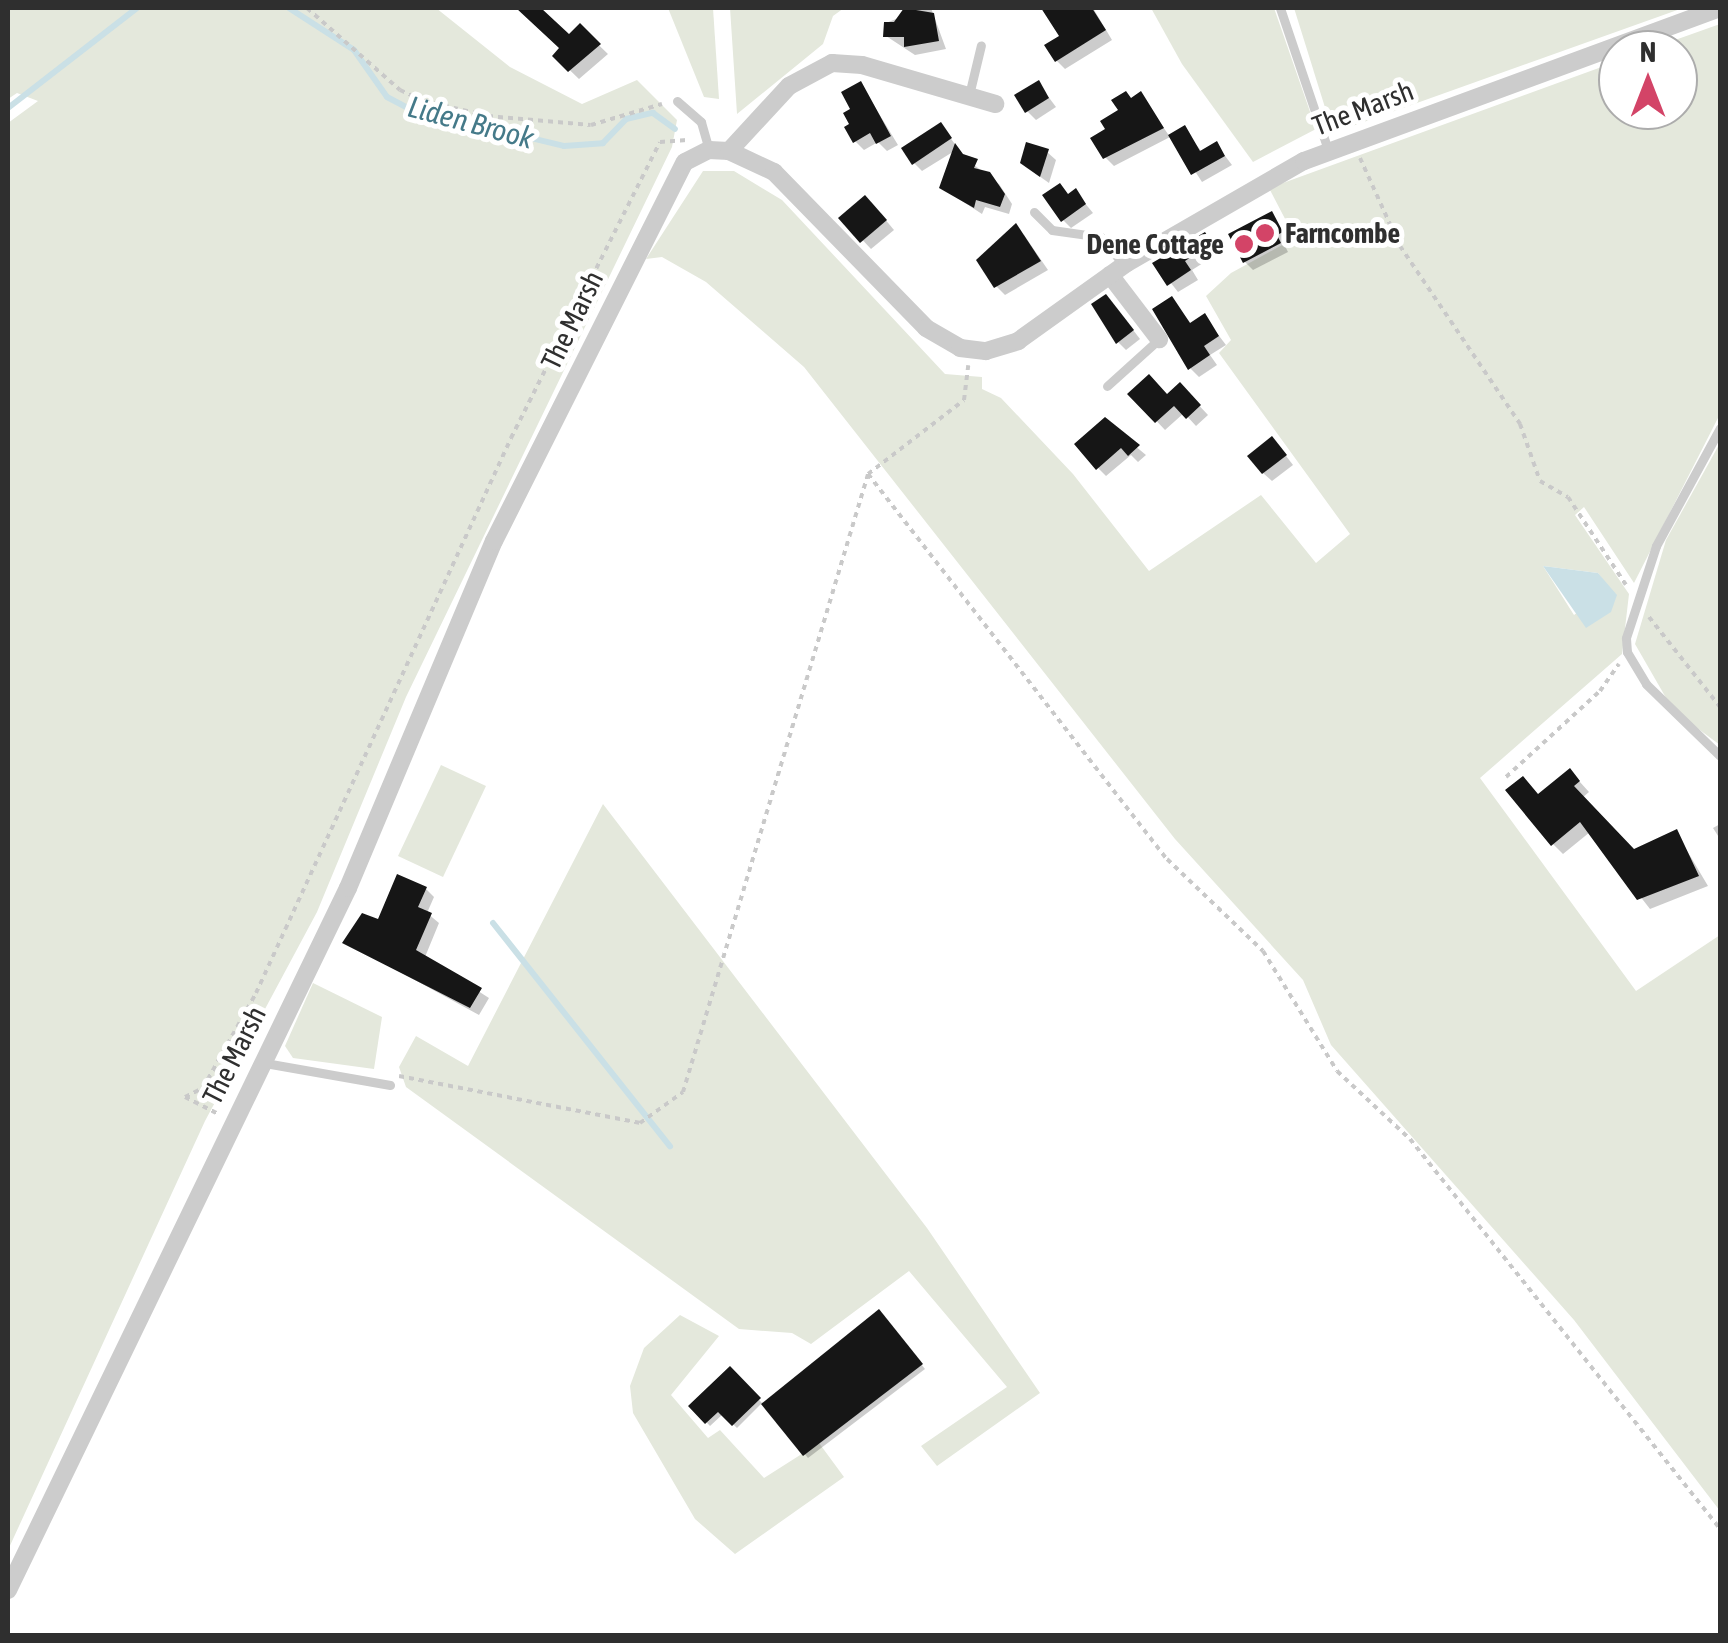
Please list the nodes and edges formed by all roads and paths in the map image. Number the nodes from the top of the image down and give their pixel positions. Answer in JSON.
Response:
{"nodes":[{"id":1,"x":307,"y":8,"type":"edge"},
{"id":2,"x":1280,"y":8,"type":"edge"},
{"id":3,"x":1720,"y":8,"type":"edge"},
{"id":4,"x":981,"y":46,"type":"dead end"},
{"id":5,"x":970,"y":96,"type":"junction"},
{"id":6,"x":676,"y":101,"type":"joint"},
{"id":7,"x":995,"y":104,"type":"dead end"},
{"id":8,"x":1352,"y":141,"type":"junction"},
{"id":9,"x":1328,"y":150,"type":"junction"},
{"id":10,"x":704,"y":151,"type":"junction"},
{"id":11,"x":729,"y":151,"type":"junction"},
{"id":12,"x":1034,"y":212,"type":"dead end"},
{"id":13,"x":1117,"y":270,"type":"junction"},
{"id":14,"x":1160,"y":340,"type":"joint"},
{"id":15,"x":970,"y":351,"type":"junction"},
{"id":16,"x":1107,"y":386,"type":"dead end"},
{"id":17,"x":1720,"y":428,"type":"edge"},
{"id":18,"x":868,"y":474,"type":"junction"},
{"id":19,"x":1637,"y":598,"type":"junction"},
{"id":20,"x":1627,"y":652,"type":"junction"},
{"id":21,"x":1720,"y":707,"type":"edge"},
{"id":22,"x":1720,"y":756,"type":"edge"},
{"id":23,"x":1506,"y":777,"type":"dead end"},
{"id":24,"x":262,"y":1063,"type":"junction"},
{"id":25,"x":390,"y":1084,"type":"joint"},
{"id":26,"x":232,"y":1121,"type":"junction"},
{"id":27,"x":1720,"y":1529,"type":"edge"},
{"id":28,"x":8,"y":1590,"type":"edge"}],
"edges":[{"from":1,"to":6,"type":"path"},
{"from":2,"to":9,"type":"lane"},
{"from":3,"to":8,"type":"street","name":"The Marsh"},
{"from":4,"to":5,"type":"lane"},
{"from":5,"to":7,"type":"street"},
{"from":5,"to":11,"type":"street"},
{"from":6,"to":10,"type":"lane"},
{"from":8,"to":9,"type":"street","name":"The Marsh"},
{"from":8,"to":19,"type":"path"},
{"from":9,"to":13,"type":"street","name":"The Marsh"},
{"from":10,"to":11,"type":"street"},
{"from":10,"to":24,"type":"street","name":"The Marsh"},
{"from":10,"to":26,"type":"path"},
{"from":11,"to":15,"type":"street"},
{"from":12,"to":13,"type":"lane"},
{"from":13,"to":14,"type":"street"},
{"from":13,"to":15,"type":"street","name":"The Marsh"},
{"from":14,"to":16,"type":"lane"},
{"from":15,"to":18,"type":"path"},
{"from":17,"to":19,"type":"lane"},
{"from":18,"to":25,"type":"path"},
{"from":18,"to":27,"type":"path"},
{"from":19,"to":20,"type":"lane"},
{"from":19,"to":21,"type":"path"},
{"from":20,"to":22,"type":"lane"},
{"from":20,"to":23,"type":"path"},
{"from":24,"to":25,"type":"lane"},
{"from":24,"to":26,"type":"street","name":"The Marsh"},
{"from":26,"to":28,"type":"street","name":"The Marsh"}]}
